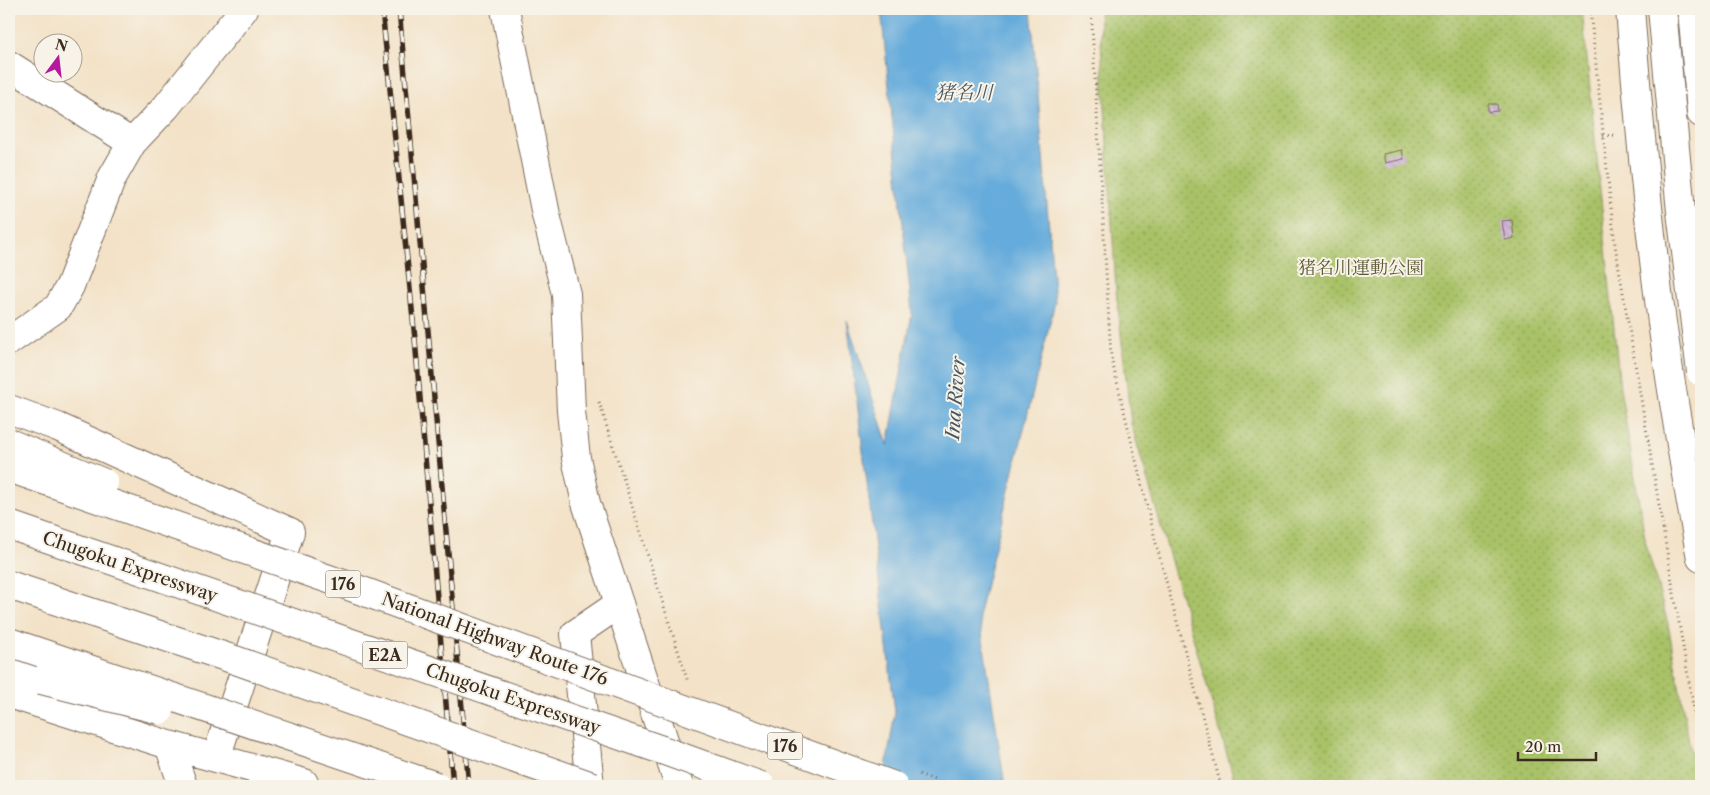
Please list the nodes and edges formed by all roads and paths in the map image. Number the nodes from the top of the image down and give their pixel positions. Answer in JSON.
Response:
{"nodes":[{"id":1,"x":244,"y":9,"type":"edge"},
{"id":2,"x":504,"y":9,"type":"edge"},
{"id":3,"x":1091,"y":9,"type":"edge"},
{"id":4,"x":1590,"y":9,"type":"edge"},
{"id":5,"x":1630,"y":9,"type":"edge"},
{"id":6,"x":1662,"y":9,"type":"edge"},
{"id":7,"x":1674,"y":9,"type":"edge"},
{"id":8,"x":1692,"y":9,"type":"edge"},
{"id":9,"x":9,"y":65,"type":"edge"},
{"id":10,"x":1701,"y":113,"type":"edge"},
{"id":11,"x":132,"y":143,"type":"junction"},
{"id":12,"x":1701,"y":270,"type":"edge"},
{"id":13,"x":9,"y":341,"type":"edge"},
{"id":14,"x":1701,"y":372,"type":"edge"},
{"id":15,"x":599,"y":401,"type":"dead end"},
{"id":16,"x":9,"y":409,"type":"edge"},
{"id":17,"x":9,"y":443,"type":"edge"},
{"id":18,"x":9,"y":468,"type":"edge"},
{"id":19,"x":9,"y":525,"type":"edge"},
{"id":20,"x":1701,"y":558,"type":"edge"},
{"id":21,"x":346,"y":584,"type":"junction"},
{"id":22,"x":9,"y":585,"type":"edge"},
{"id":23,"x":619,"y":604,"type":"junction"},
{"id":24,"x":9,"y":642,"type":"edge"},
{"id":25,"x":9,"y":669,"type":"edge"},
{"id":26,"x":688,"y":683,"type":"dead end"},
{"id":27,"x":9,"y":694,"type":"edge"},
{"id":28,"x":169,"y":745,"type":"junction"},
{"id":29,"x":1701,"y":753,"type":"edge"},
{"id":30,"x":216,"y":758,"type":"junction"},
{"id":31,"x":382,"y":768,"type":"junction"},
{"id":32,"x":304,"y":783,"type":"dead end"},
{"id":33,"x":183,"y":786,"type":"edge"},
{"id":34,"x":436,"y":786,"type":"edge"},
{"id":35,"x":591,"y":786,"type":"edge"},
{"id":36,"x":679,"y":786,"type":"edge"},
{"id":37,"x":761,"y":786,"type":"edge"},
{"id":38,"x":894,"y":786,"type":"edge"},
{"id":39,"x":1221,"y":786,"type":"edge"}],
"edges":[{"from":1,"to":11,"type":"main road"},
{"from":2,"to":23,"type":"main road"},
{"from":3,"to":39,"type":"path"},
{"from":4,"to":29,"type":"path"},
{"from":5,"to":20,"type":"main road"},
{"from":6,"to":14,"type":"main road","bridge":true},
{"from":7,"to":12,"type":"main road"},
{"from":8,"to":10,"type":"main road"},
{"from":9,"to":11,"type":"main road"},
{"from":11,"to":13,"type":"main road"},
{"from":15,"to":26,"type":"path"},
{"from":16,"to":30,"type":"main road"},
{"from":17,"to":21,"type":"main road","bridge":true},
{"from":18,"to":21,"type":"main road","name":"National Highway Route 176","number":"176","bridge":true},
{"from":19,"to":37,"type":"main road","name":"Chugoku Expressway","number":"E2A","bridge":true},
{"from":21,"to":38,"type":"main road","name":"National Highway Route 176","number":"176","bridge":true},
{"from":22,"to":35,"type":"main road","bridge":true},
{"from":23,"to":35,"type":"main road"},
{"from":23,"to":36,"type":"main road"},
{"from":24,"to":31,"type":"main road","bridge":true},
{"from":25,"to":31,"type":"main road","bridge":true},
{"from":27,"to":28,"type":"main road"},
{"from":28,"to":30,"type":"main road"},
{"from":28,"to":33,"type":"main road"},
{"from":30,"to":32,"type":"main road"},
{"from":31,"to":34,"type":"main road","bridge":true}]}
